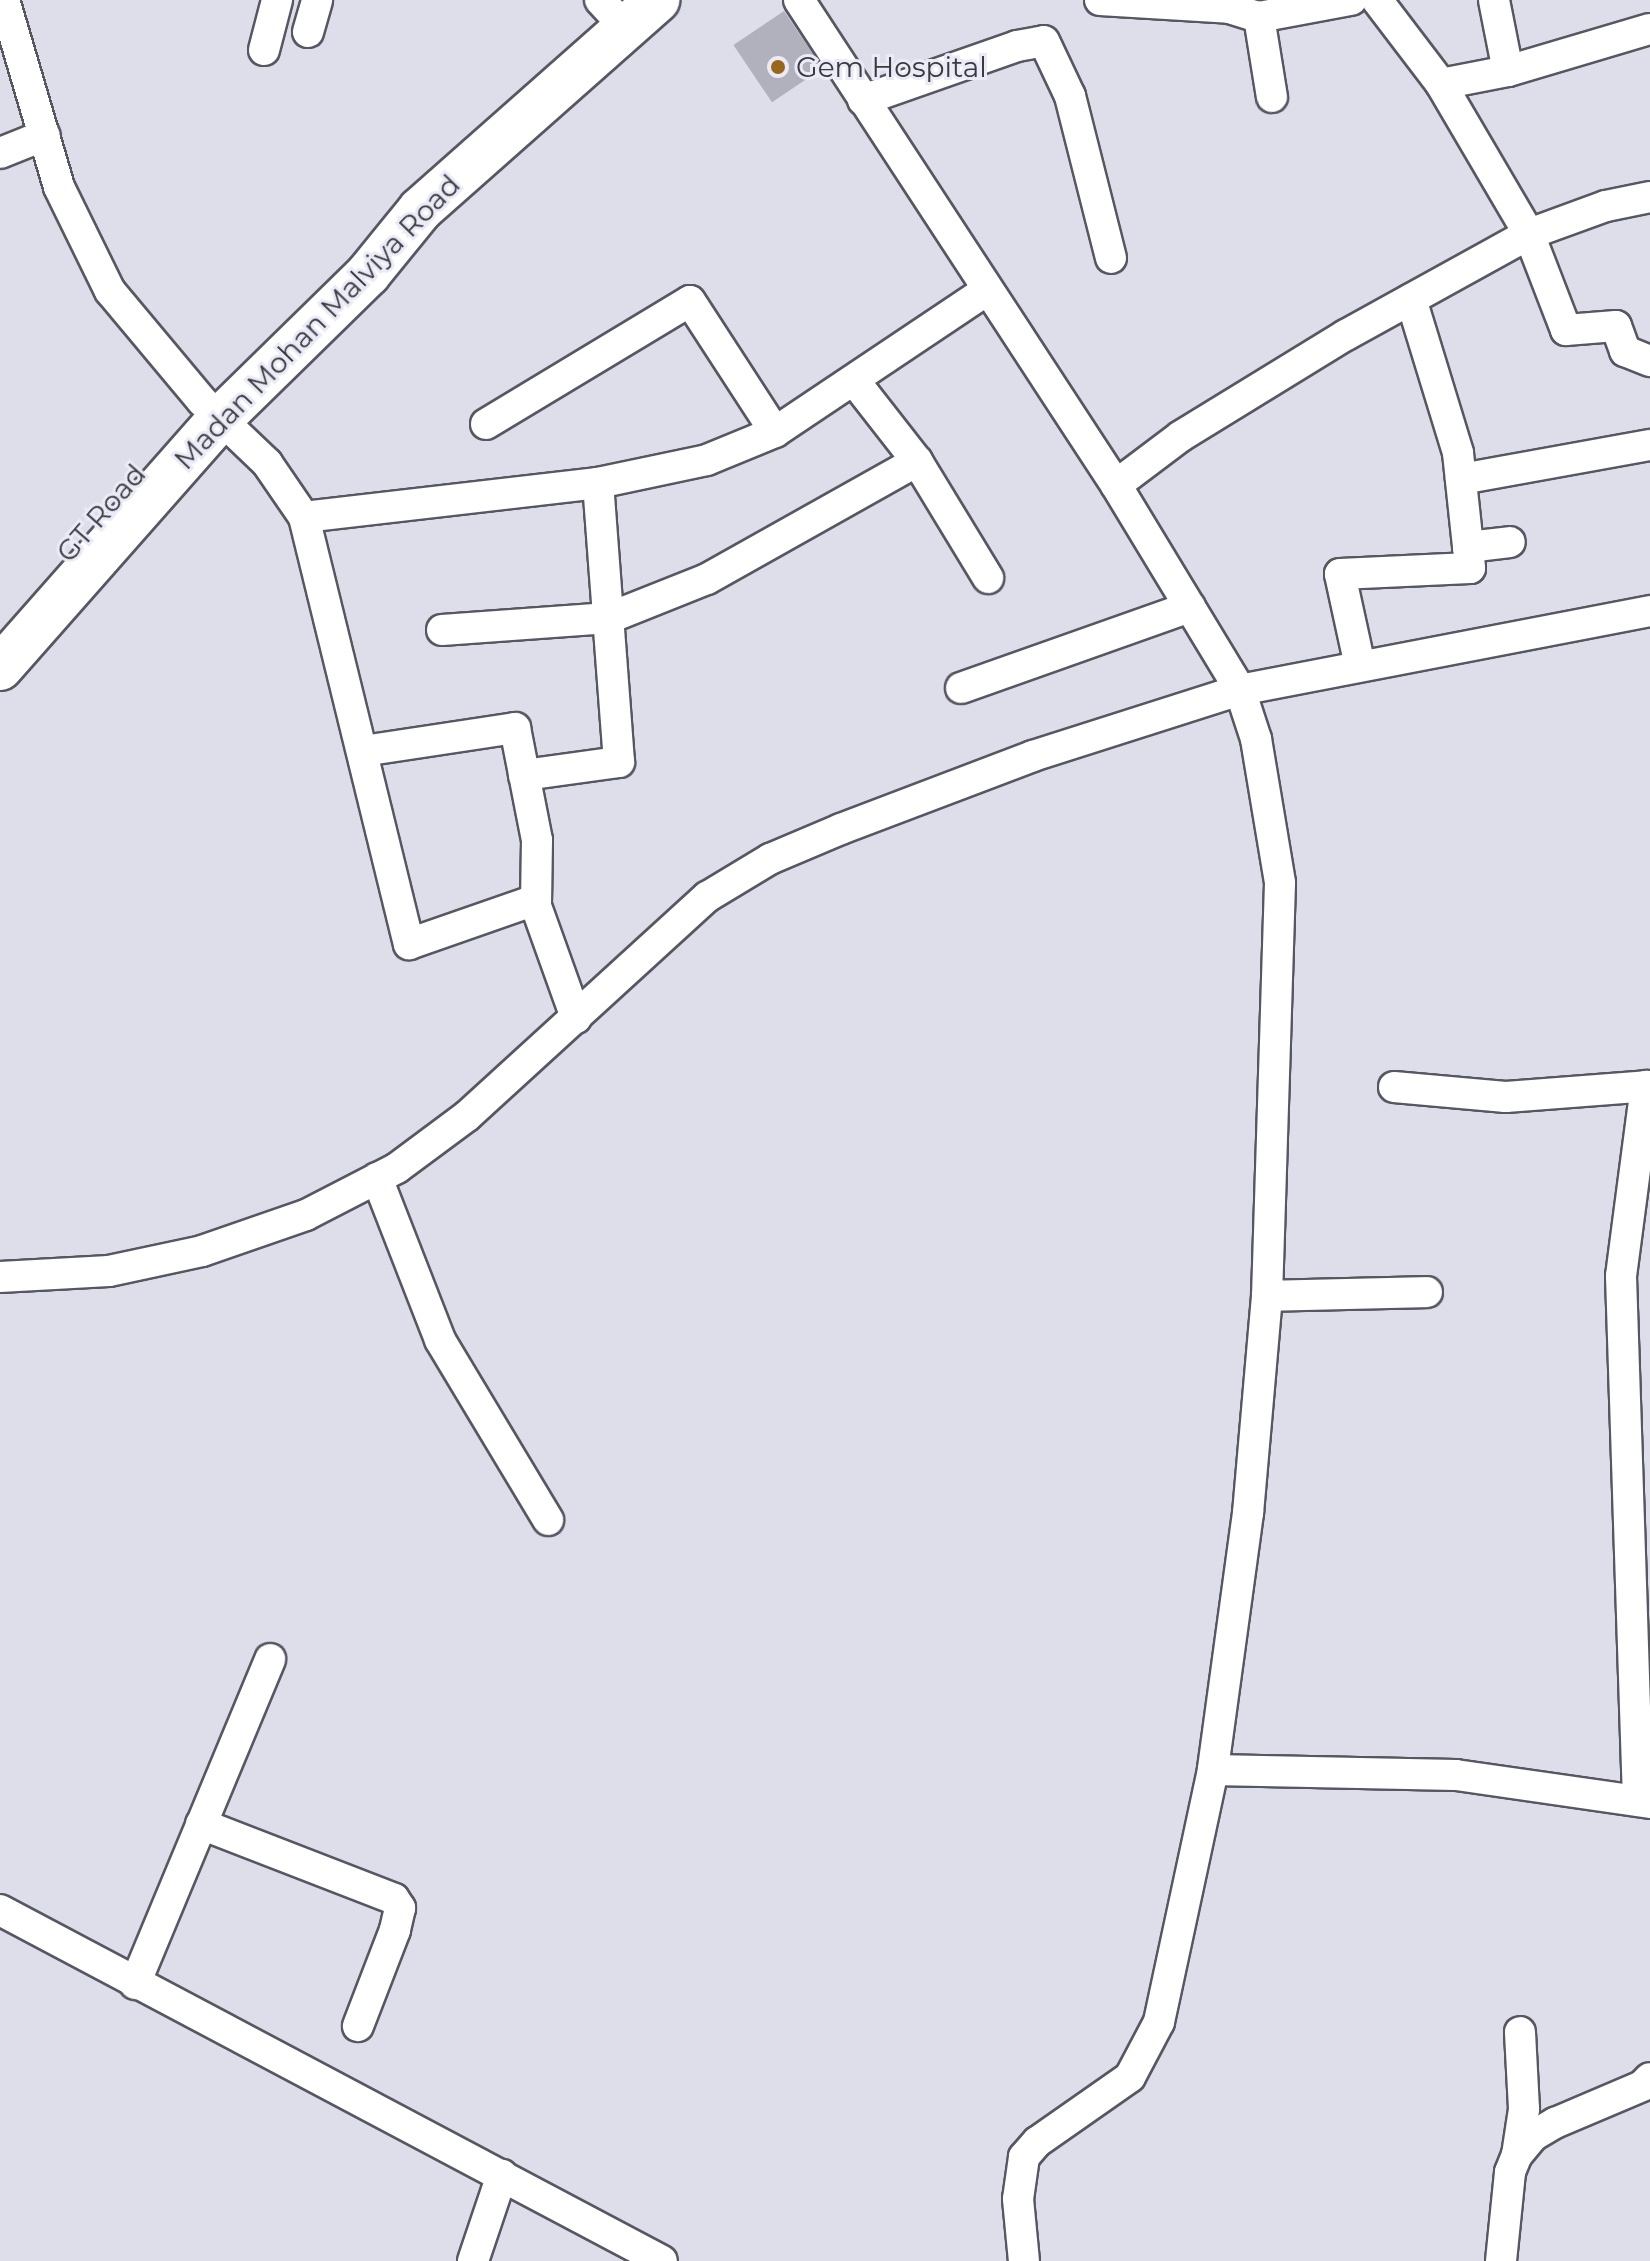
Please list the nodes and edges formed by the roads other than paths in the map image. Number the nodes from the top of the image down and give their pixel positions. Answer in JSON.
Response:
{"nodes":[{"id":1,"x":4,"y":0,"type":"edge"},
{"id":2,"x":277,"y":0,"type":"edge"},
{"id":3,"x":317,"y":0,"type":"edge"},
{"id":4,"x":799,"y":0,"type":"edge"},
{"id":5,"x":1100,"y":0,"type":"edge"},
{"id":6,"x":1351,"y":0,"type":"edge"},
{"id":7,"x":1377,"y":0,"type":"edge"},
{"id":8,"x":1494,"y":0,"type":"edge"},
{"id":9,"x":628,"y":10,"type":"edge"},
{"id":10,"x":1259,"y":17,"type":"junction"},
{"id":11,"x":1650,"y":29,"type":"edge"},
{"id":12,"x":308,"y":32,"type":"dead end"},
{"id":13,"x":264,"y":50,"type":"dead end"},
{"id":14,"x":1508,"y":71,"type":"junction"},
{"id":15,"x":1441,"y":84,"type":"junction"},
{"id":16,"x":1272,"y":97,"type":"dead end"},
{"id":17,"x":863,"y":100,"type":"junction"},
{"id":18,"x":45,"y":135,"type":"junction"},
{"id":19,"x":0,"y":153,"type":"edge"},
{"id":20,"x":1650,"y":197,"type":"edge"},
{"id":21,"x":1529,"y":234,"type":"junction"},
{"id":22,"x":1111,"y":258,"type":"dead end"},
{"id":23,"x":986,"y":291,"type":"junction"},
{"id":24,"x":1411,"y":299,"type":"junction"},
{"id":25,"x":1650,"y":361,"type":"edge"},
{"id":26,"x":856,"y":383,"type":"junction"},
{"id":27,"x":211,"y":411,"type":"junction"},
{"id":28,"x":486,"y":424,"type":"dead end"},
{"id":29,"x":775,"y":432,"type":"junction"},
{"id":30,"x":1650,"y":445,"type":"edge"},
{"id":31,"x":917,"y":461,"type":"junction"},
{"id":32,"x":1461,"y":479,"type":"junction"},
{"id":33,"x":598,"y":483,"type":"junction"},
{"id":34,"x":1116,"y":485,"type":"junction"},
{"id":35,"x":304,"y":517,"type":"junction"},
{"id":36,"x":1510,"y":542,"type":"dead end"},
{"id":37,"x":1468,"y":547,"type":"junction"},
{"id":38,"x":988,"y":578,"type":"dead end"},
{"id":39,"x":1190,"y":607,"type":"junction"},
{"id":40,"x":1650,"y":611,"type":"edge"},
{"id":41,"x":609,"y":618,"type":"junction"},
{"id":42,"x":0,"y":629,"type":"edge"},
{"id":43,"x":442,"y":630,"type":"dead end"},
{"id":44,"x":1360,"y":666,"type":"junction"},
{"id":45,"x":0,"y":668,"type":"edge"},
{"id":46,"x":961,"y":688,"type":"dead end"},
{"id":47,"x":1240,"y":690,"type":"junction"},
{"id":48,"x":363,"y":751,"type":"junction"},
{"id":49,"x":524,"y":775,"type":"junction"},
{"id":50,"x":536,"y":906,"type":"junction"},
{"id":51,"x":576,"y":1018,"type":"junction"},
{"id":52,"x":1648,"y":1086,"type":"edge"},
{"id":53,"x":1394,"y":1087,"type":"dead end"},
{"id":54,"x":377,"y":1178,"type":"junction"},
{"id":55,"x":0,"y":1277,"type":"edge"},
{"id":56,"x":1427,"y":1292,"type":"dead end"},
{"id":57,"x":1267,"y":1296,"type":"junction"},
{"id":58,"x":548,"y":1520,"type":"dead end"},
{"id":59,"x":270,"y":1659,"type":"dead end"},
{"id":60,"x":1213,"y":1770,"type":"junction"},
{"id":61,"x":1644,"y":1802,"type":"edge"},
{"id":62,"x":201,"y":1824,"type":"junction"},
{"id":63,"x":0,"y":1910,"type":"edge"},
{"id":64,"x":135,"y":1984,"type":"junction"},
{"id":65,"x":358,"y":2026,"type":"dead end"},
{"id":66,"x":1520,"y":2032,"type":"dead end"},
{"id":67,"x":1650,"y":2078,"type":"edge"},
{"id":68,"x":1517,"y":2155,"type":"junction"},
{"id":69,"x":502,"y":2175,"type":"junction"},
{"id":70,"x":473,"y":2261,"type":"edge"},
{"id":71,"x":662,"y":2261,"type":"edge"},
{"id":72,"x":1024,"y":2261,"type":"edge"},
{"id":73,"x":1501,"y":2261,"type":"edge"}],
"edges":[{"from":1,"to":18,"type":"street"},
{"from":2,"to":13,"type":"street"},
{"from":3,"to":12,"type":"street"},
{"from":4,"to":17,"type":"street"},
{"from":5,"to":10,"type":"street"},
{"from":6,"to":10,"type":"street"},
{"from":7,"to":15,"type":"street"},
{"from":8,"to":14,"type":"street"},
{"from":9,"to":27,"type":"highway","name":"Madan Mohan Malviya Road"},
{"from":10,"to":16,"type":"street"},
{"from":11,"to":14,"type":"street"},
{"from":14,"to":15,"type":"street"},
{"from":15,"to":21,"type":"street"},
{"from":17,"to":22,"type":"street"},
{"from":17,"to":23,"type":"street"},
{"from":18,"to":19,"type":"street"},
{"from":18,"to":27,"type":"street"},
{"from":20,"to":21,"type":"street"},
{"from":21,"to":24,"type":"street"},
{"from":21,"to":25,"type":"street"},
{"from":23,"to":26,"type":"street"},
{"from":23,"to":34,"type":"street"},
{"from":24,"to":32,"type":"street"},
{"from":24,"to":34,"type":"street"},
{"from":26,"to":29,"type":"street"},
{"from":26,"to":31,"type":"street"},
{"from":27,"to":35,"type":"street"},
{"from":27,"to":42,"type":"highway","name":"GT Road"},
{"from":27,"to":45,"type":"highway","name":"Madan Mohan Malviya Road"},
{"from":28,"to":29,"type":"street"},
{"from":29,"to":33,"type":"street"},
{"from":30,"to":32,"type":"street"},
{"from":31,"to":38,"type":"street"},
{"from":31,"to":41,"type":"street"},
{"from":32,"to":37,"type":"street"},
{"from":33,"to":35,"type":"street"},
{"from":33,"to":41,"type":"street"},
{"from":34,"to":39,"type":"street"},
{"from":35,"to":48,"type":"street"},
{"from":36,"to":37,"type":"street"},
{"from":37,"to":44,"type":"street"},
{"from":39,"to":46,"type":"street"},
{"from":39,"to":47,"type":"street"},
{"from":40,"to":44,"type":"street"},
{"from":41,"to":43,"type":"street"},
{"from":41,"to":49,"type":"street"},
{"from":44,"to":47,"type":"street"},
{"from":47,"to":51,"type":"street"},
{"from":47,"to":57,"type":"street"},
{"from":48,"to":49,"type":"street"},
{"from":48,"to":50,"type":"street"},
{"from":49,"to":50,"type":"street"},
{"from":50,"to":51,"type":"street"},
{"from":51,"to":54,"type":"street"},
{"from":52,"to":53,"type":"street"},
{"from":52,"to":61,"type":"street"},
{"from":54,"to":55,"type":"street"},
{"from":54,"to":58,"type":"street"},
{"from":56,"to":57,"type":"street"},
{"from":57,"to":60,"type":"street"},
{"from":59,"to":62,"type":"street"},
{"from":60,"to":61,"type":"street"},
{"from":60,"to":72,"type":"street"},
{"from":62,"to":64,"type":"street"},
{"from":62,"to":65,"type":"street"},
{"from":63,"to":64,"type":"street"},
{"from":64,"to":69,"type":"street"},
{"from":66,"to":68,"type":"street"},
{"from":67,"to":68,"type":"street"},
{"from":68,"to":73,"type":"street"},
{"from":69,"to":70,"type":"street"},
{"from":69,"to":71,"type":"street"}]}
